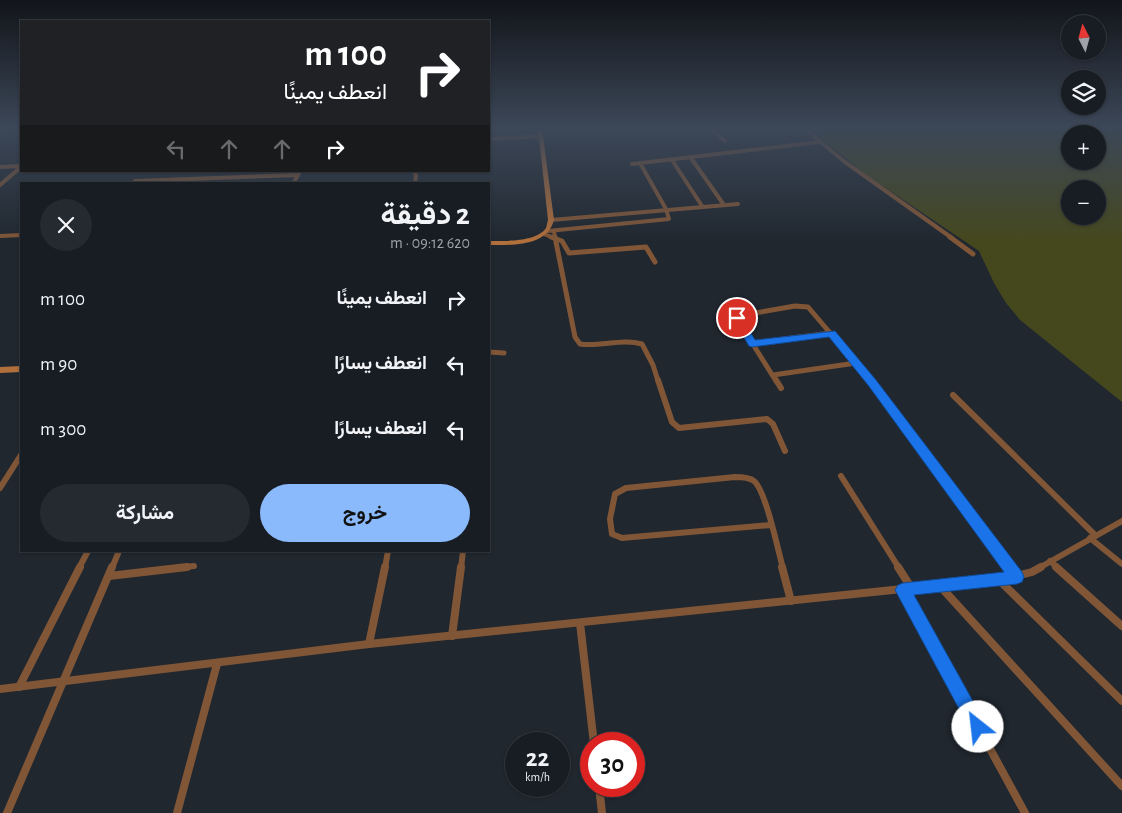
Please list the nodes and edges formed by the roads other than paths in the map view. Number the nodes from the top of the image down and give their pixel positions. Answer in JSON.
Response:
{"nodes":[{"id":1,"x":20,"y":166,"type":"edge"},
{"id":2,"x":544,"y":166,"type":"edge"},
{"id":3,"x":642,"y":166,"type":"edge"},
{"id":4,"x":676,"y":166,"type":"edge"},
{"id":5,"x":697,"y":166,"type":"edge"},
{"id":6,"x":849,"y":166,"type":"edge"},
{"id":7,"x":0,"y":167,"type":"edge"},
{"id":8,"x":20,"y":167,"type":"edge"},
{"id":9,"x":299,"y":173,"type":"edge"},
{"id":10,"x":135,"y":181,"type":"dead end"},
{"id":11,"x":0,"y":185,"type":"edge"},
{"id":12,"x":738,"y":204,"type":"dead end"},
{"id":13,"x":724,"y":205,"type":"junction"},
{"id":14,"x":702,"y":206,"type":"junction"},
{"id":15,"x":666,"y":209,"type":"junction"},
{"id":16,"x":551,"y":220,"type":"junction"},
{"id":17,"x":548,"y":232,"type":"junction"},
{"id":18,"x":20,"y":235,"type":"edge"},
{"id":19,"x":0,"y":236,"type":"edge"},
{"id":20,"x":555,"y":238,"type":"junction"},
{"id":21,"x":490,"y":242,"type":"edge"},
{"id":22,"x":973,"y":254,"type":"dead end"},
{"id":23,"x":655,"y":262,"type":"dead end"},
{"id":24,"x":831,"y":333,"type":"junction"},
{"id":25,"x":752,"y":343,"type":"junction"},
{"id":26,"x":490,"y":352,"type":"edge"},
{"id":27,"x":504,"y":353,"type":"dead end"},
{"id":28,"x":856,"y":363,"type":"junction"},
{"id":29,"x":20,"y":369,"type":"edge"},
{"id":30,"x":0,"y":370,"type":"edge"},
{"id":31,"x":773,"y":375,"type":"junction"},
{"id":32,"x":781,"y":388,"type":"dead end"},
{"id":33,"x":953,"y":395,"type":"dead end"},
{"id":34,"x":786,"y":451,"type":"dead end"},
{"id":35,"x":20,"y":457,"type":"edge"},
{"id":36,"x":841,"y":476,"type":"dead end"},
{"id":37,"x":0,"y":488,"type":"edge"},
{"id":38,"x":1122,"y":521,"type":"edge"},
{"id":39,"x":771,"y":525,"type":"junction"},
{"id":40,"x":1093,"y":537,"type":"junction"},
{"id":41,"x":87,"y":552,"type":"edge"},
{"id":42,"x":119,"y":552,"type":"edge"},
{"id":43,"x":388,"y":552,"type":"edge"},
{"id":44,"x":463,"y":552,"type":"edge"},
{"id":45,"x":1050,"y":561,"type":"junction"},
{"id":46,"x":1122,"y":564,"type":"edge"},
{"id":47,"x":194,"y":566,"type":"dead end"},
{"id":48,"x":108,"y":576,"type":"junction"},
{"id":49,"x":1017,"y":577,"type":"junction"},
{"id":50,"x":999,"y":580,"type":"junction"},
{"id":51,"x":940,"y":586,"type":"junction"},
{"id":52,"x":907,"y":589,"type":"junction"},
{"id":53,"x":791,"y":601,"type":"junction"},
{"id":54,"x":580,"y":623,"type":"junction"},
{"id":55,"x":1122,"y":626,"type":"edge"},
{"id":56,"x":452,"y":636,"type":"junction"},
{"id":57,"x":368,"y":644,"type":"junction"},
{"id":58,"x":217,"y":664,"type":"junction"},
{"id":59,"x":63,"y":681,"type":"junction"},
{"id":60,"x":19,"y":687,"type":"junction"},
{"id":61,"x":1,"y":690,"type":"edge"},
{"id":62,"x":1122,"y":701,"type":"edge"},
{"id":63,"x":593,"y":732,"type":"edge"},
{"id":64,"x":1122,"y":786,"type":"edge"},
{"id":65,"x":600,"y":797,"type":"edge"},
{"id":66,"x":7,"y":813,"type":"edge"},
{"id":67,"x":177,"y":813,"type":"edge"},
{"id":68,"x":602,"y":813,"type":"edge"},
{"id":69,"x":1025,"y":813,"type":"edge"}],
"edges":[{"from":1,"to":7,"type":"street"},
{"from":2,"to":16,"type":"main road"},
{"from":3,"to":15,"type":"street"},
{"from":4,"to":14,"type":"street"},
{"from":5,"to":13,"type":"street"},
{"from":6,"to":22,"type":"street"},
{"from":8,"to":11,"type":"street"},
{"from":9,"to":10,"type":"street"},
{"from":12,"to":13,"type":"street"},
{"from":13,"to":14,"type":"street"},
{"from":14,"to":15,"type":"street"},
{"from":15,"to":16,"type":"street"},
{"from":15,"to":17,"type":"street"},
{"from":16,"to":17,"type":"main road"},
{"from":17,"to":20,"type":"street"},
{"from":17,"to":20,"type":"street"},
{"from":17,"to":21,"type":"main road"},
{"from":18,"to":19,"type":"street"},
{"from":20,"to":23,"type":"street"},
{"from":20,"to":34,"type":"street"},
{"from":24,"to":25,"type":"street"},
{"from":24,"to":25,"type":"street"},
{"from":24,"to":28,"type":"street"},
{"from":25,"to":31,"type":"street"},
{"from":26,"to":27,"type":"street"},
{"from":28,"to":31,"type":"street"},
{"from":28,"to":49,"type":"street"},
{"from":29,"to":30,"type":"main road"},
{"from":31,"to":32,"type":"street"},
{"from":33,"to":40,"type":"street"},
{"from":35,"to":37,"type":"street"},
{"from":36,"to":52,"type":"street"},
{"from":38,"to":40,"type":"street"},
{"from":39,"to":39,"type":"street"},
{"from":39,"to":53,"type":"street"},
{"from":40,"to":45,"type":"street"},
{"from":40,"to":46,"type":"street"},
{"from":41,"to":60,"type":"street"},
{"from":42,"to":48,"type":"street"},
{"from":43,"to":57,"type":"street"},
{"from":44,"to":56,"type":"street"},
{"from":45,"to":49,"type":"street"},
{"from":45,"to":55,"type":"street"},
{"from":47,"to":48,"type":"street"},
{"from":48,"to":59,"type":"street"},
{"from":49,"to":50,"type":"street"},
{"from":50,"to":51,"type":"street"},
{"from":50,"to":62,"type":"street"},
{"from":51,"to":52,"type":"street"},
{"from":51,"to":64,"type":"street"},
{"from":52,"to":53,"type":"street"},
{"from":52,"to":69,"type":"street"},
{"from":53,"to":54,"type":"street"},
{"from":54,"to":56,"type":"street"},
{"from":54,"to":63,"type":"street"},
{"from":56,"to":57,"type":"street"},
{"from":57,"to":58,"type":"street"},
{"from":58,"to":59,"type":"street"},
{"from":58,"to":67,"type":"street"},
{"from":59,"to":60,"type":"street"},
{"from":59,"to":66,"type":"street"},
{"from":60,"to":61,"type":"street"},
{"from":65,"to":68,"type":"street"}]}
